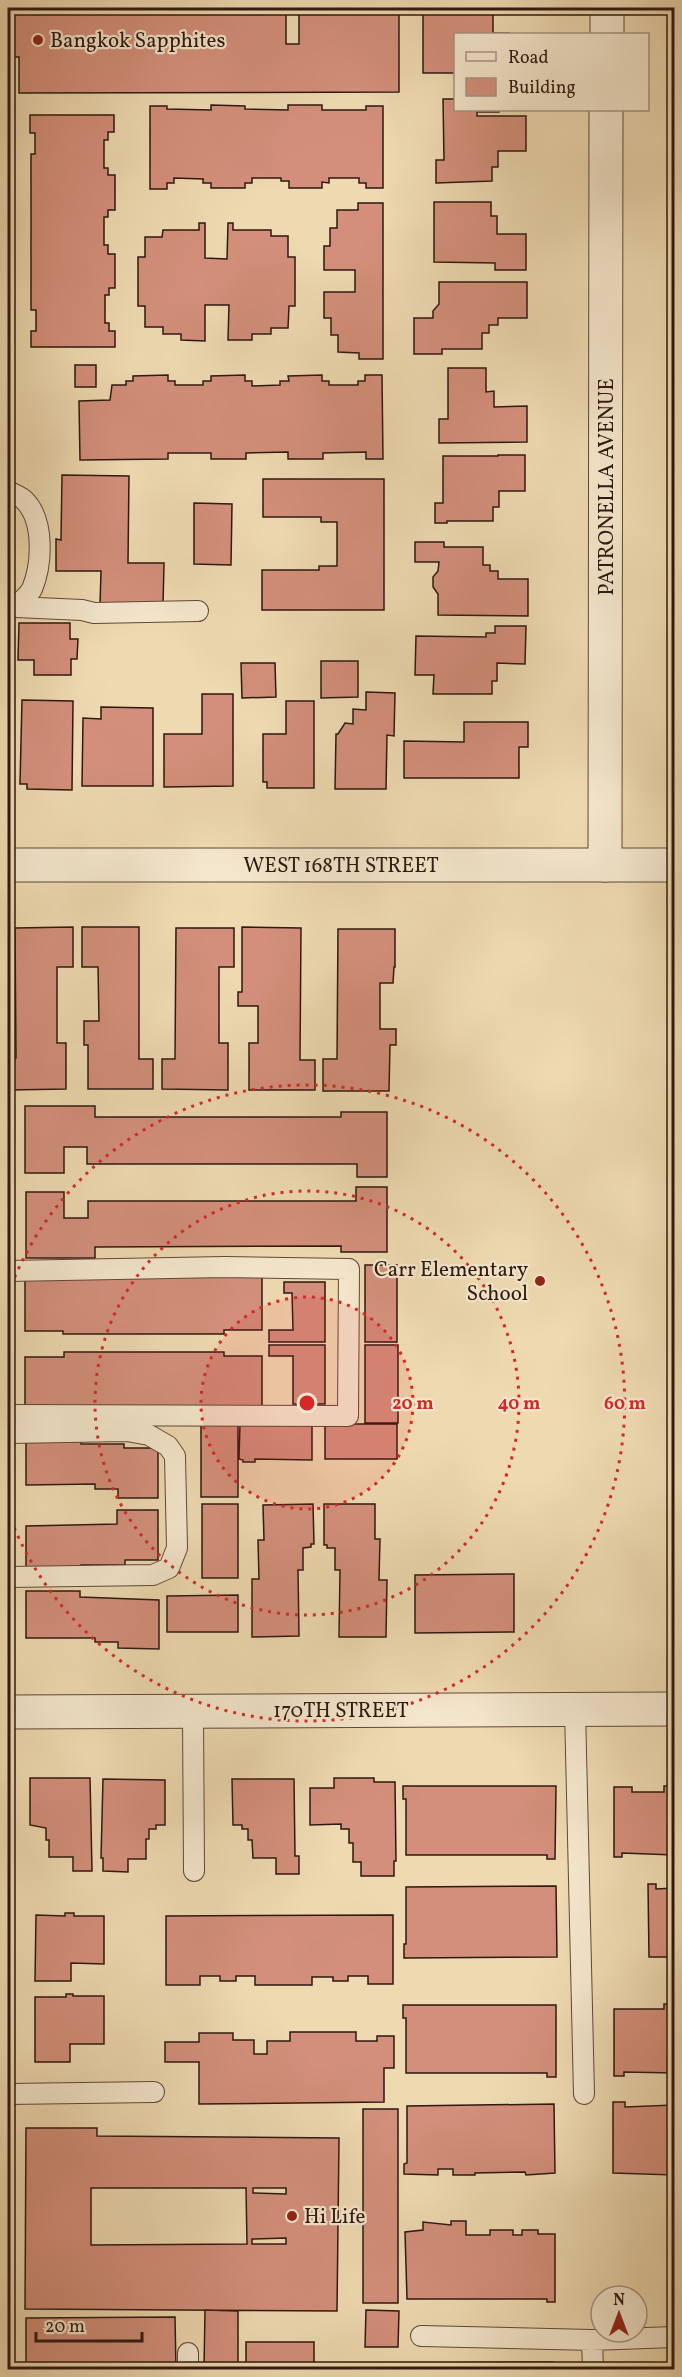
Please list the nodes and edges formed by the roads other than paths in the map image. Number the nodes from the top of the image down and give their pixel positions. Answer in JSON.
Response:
{"nodes":[{"id":1,"x":607,"y":8,"type":"edge"},
{"id":2,"x":607,"y":33,"type":"edge"},
{"id":3,"x":606,"y":111,"type":"edge"},
{"id":4,"x":8,"y":491,"type":"edge"},
{"id":5,"x":12,"y":607,"type":"edge"},
{"id":6,"x":198,"y":611,"type":"dead end"},
{"id":7,"x":8,"y":865,"type":"edge"},
{"id":8,"x":605,"y":865,"type":"junction"},
{"id":9,"x":675,"y":865,"type":"edge"},
{"id":10,"x":8,"y":1270,"type":"edge"},
{"id":11,"x":8,"y":1416,"type":"edge"},
{"id":12,"x":8,"y":1433,"type":"edge"},
{"id":13,"x":8,"y":1577,"type":"edge"},
{"id":14,"x":575,"y":1709,"type":"junction"},
{"id":15,"x":675,"y":1709,"type":"edge"},
{"id":16,"x":193,"y":1711,"type":"junction"},
{"id":17,"x":8,"y":1712,"type":"edge"},
{"id":18,"x":194,"y":1871,"type":"dead end"},
{"id":19,"x":154,"y":2092,"type":"dead end"},
{"id":20,"x":8,"y":2094,"type":"edge"},
{"id":21,"x":584,"y":2094,"type":"dead end"},
{"id":22,"x":421,"y":2336,"type":"dead end"},
{"id":23,"x":675,"y":2337,"type":"edge"},
{"id":24,"x":649,"y":2338,"type":"edge"},
{"id":25,"x":589,"y":2340,"type":"edge"},
{"id":26,"x":592,"y":2344,"type":"edge"},
{"id":27,"x":593,"y":2370,"type":"edge"}],
"edges":[{"from":1,"to":2,"type":"street"},
{"from":3,"to":8,"type":"street","name":"PATRONELLA AVENUE"},
{"from":4,"to":5,"type":"lane"},
{"from":5,"to":6,"type":"lane"},
{"from":7,"to":8,"type":"street","name":"WEST 168TH STREET"},
{"from":8,"to":9,"type":"street","name":"WEST 168TH STREET"},
{"from":10,"to":11,"type":"lane"},
{"from":12,"to":13,"type":"lane"},
{"from":14,"to":15,"type":"street","name":"170TH STREET"},
{"from":14,"to":16,"type":"street","name":"170TH STREET"},
{"from":14,"to":21,"type":"lane"},
{"from":16,"to":17,"type":"street","name":"170TH STREET"},
{"from":16,"to":18,"type":"lane"},
{"from":19,"to":20,"type":"lane"},
{"from":22,"to":25,"type":"lane"},
{"from":23,"to":24,"type":"lane"},
{"from":26,"to":27,"type":"lane"}]}
